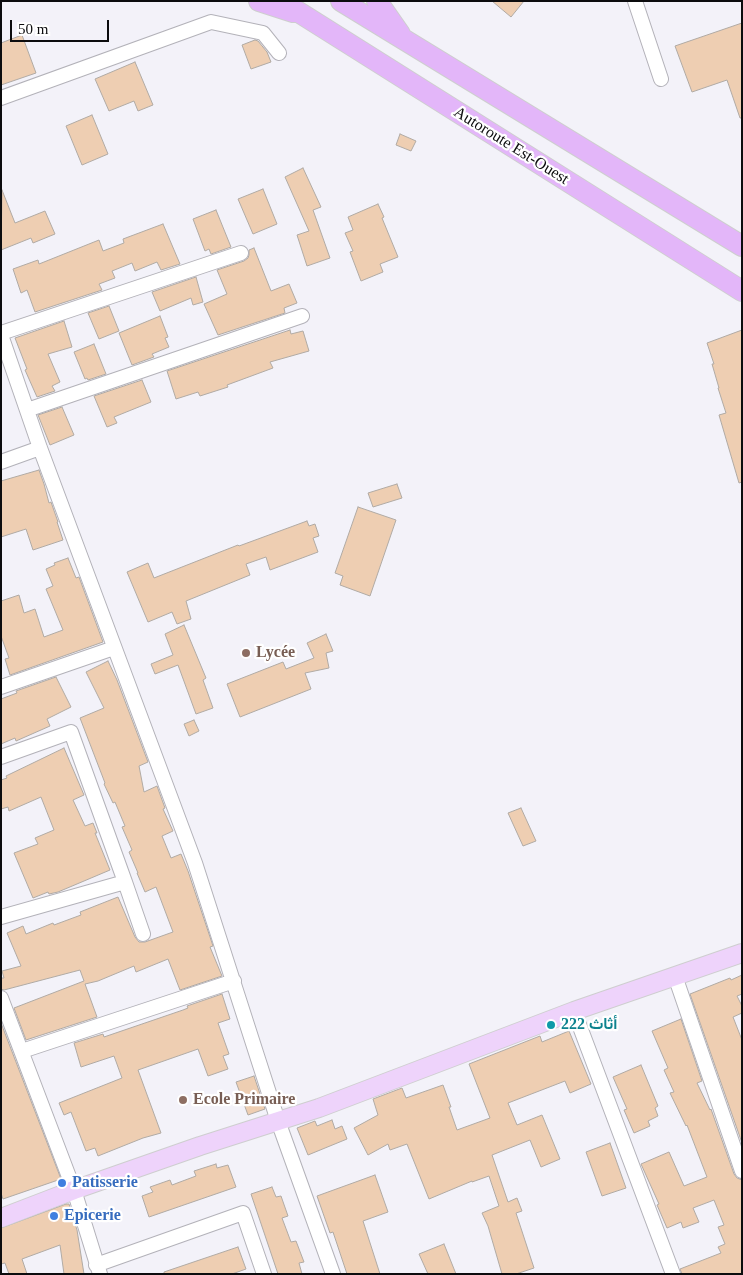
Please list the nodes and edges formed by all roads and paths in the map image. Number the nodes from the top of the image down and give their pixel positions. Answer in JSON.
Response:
{"nodes":[{"id":1,"x":259,"y":1,"type":"edge"},
{"id":2,"x":282,"y":1,"type":"edge"},
{"id":3,"x":341,"y":1,"type":"edge"},
{"id":4,"x":377,"y":1,"type":"edge"},
{"id":5,"x":635,"y":1,"type":"edge"},
{"id":6,"x":306,"y":17,"type":"junction"},
{"id":7,"x":404,"y":40,"type":"junction"},
{"id":8,"x":279,"y":53,"type":"dead end"},
{"id":9,"x":661,"y":79,"type":"dead end"},
{"id":10,"x":1,"y":98,"type":"edge"},
{"id":11,"x":742,"y":246,"type":"edge"},
{"id":12,"x":241,"y":253,"type":"dead end"},
{"id":13,"x":742,"y":291,"type":"edge"},
{"id":14,"x":302,"y":316,"type":"dead end"},
{"id":15,"x":1,"y":334,"type":"edge"},
{"id":16,"x":27,"y":410,"type":"junction"},
{"id":17,"x":40,"y":448,"type":"junction"},
{"id":18,"x":1,"y":462,"type":"edge"},
{"id":19,"x":114,"y":648,"type":"junction"},
{"id":20,"x":2,"y":685,"type":"edge"},
{"id":21,"x":1,"y":757,"type":"edge"},
{"id":22,"x":125,"y":882,"type":"junction"},
{"id":23,"x":1,"y":917,"type":"edge"},
{"id":24,"x":143,"y":934,"type":"dead end"},
{"id":25,"x":742,"y":953,"type":"edge"},
{"id":26,"x":675,"y":976,"type":"junction"},
{"id":27,"x":234,"y":981,"type":"junction"},
{"id":28,"x":1,"y":998,"type":"edge"},
{"id":29,"x":574,"y":1011,"type":"junction"},
{"id":30,"x":22,"y":1051,"type":"junction"},
{"id":31,"x":278,"y":1121,"type":"junction"},
{"id":32,"x":742,"y":1171,"type":"edge"},
{"id":33,"x":74,"y":1190,"type":"junction"},
{"id":34,"x":1,"y":1218,"type":"edge"},
{"id":35,"x":98,"y":1270,"type":"edge"},
{"id":36,"x":264,"y":1274,"type":"edge"},
{"id":37,"x":333,"y":1274,"type":"edge"},
{"id":38,"x":673,"y":1274,"type":"edge"}],
"edges":[{"from":1,"to":6,"type":"highway"},
{"from":2,"to":6,"type":"highway","name":"Autoroute Est-Ouest"},
{"from":3,"to":7,"type":"highway"},
{"from":4,"to":7,"type":"highway"},
{"from":5,"to":9,"type":"street"},
{"from":6,"to":13,"type":"highway","name":"Autoroute Est-Ouest"},
{"from":7,"to":11,"type":"highway"},
{"from":8,"to":10,"type":"street"},
{"from":12,"to":15,"type":"street"},
{"from":14,"to":16,"type":"street"},
{"from":15,"to":16,"type":"street"},
{"from":16,"to":17,"type":"street"},
{"from":17,"to":18,"type":"street"},
{"from":17,"to":19,"type":"street"},
{"from":19,"to":20,"type":"street"},
{"from":19,"to":27,"type":"street"},
{"from":21,"to":22,"type":"street"},
{"from":22,"to":23,"type":"street"},
{"from":22,"to":24,"type":"street"},
{"from":25,"to":26,"type":"main road"},
{"from":26,"to":29,"type":"main road"},
{"from":26,"to":32,"type":"street"},
{"from":27,"to":30,"type":"street"},
{"from":27,"to":31,"type":"street"},
{"from":28,"to":30,"type":"street"},
{"from":29,"to":31,"type":"main road"},
{"from":29,"to":38,"type":"street"},
{"from":30,"to":33,"type":"street"},
{"from":31,"to":33,"type":"main road"},
{"from":31,"to":37,"type":"street"},
{"from":33,"to":34,"type":"main road"},
{"from":33,"to":35,"type":"street"},
{"from":35,"to":36,"type":"street"}]}
